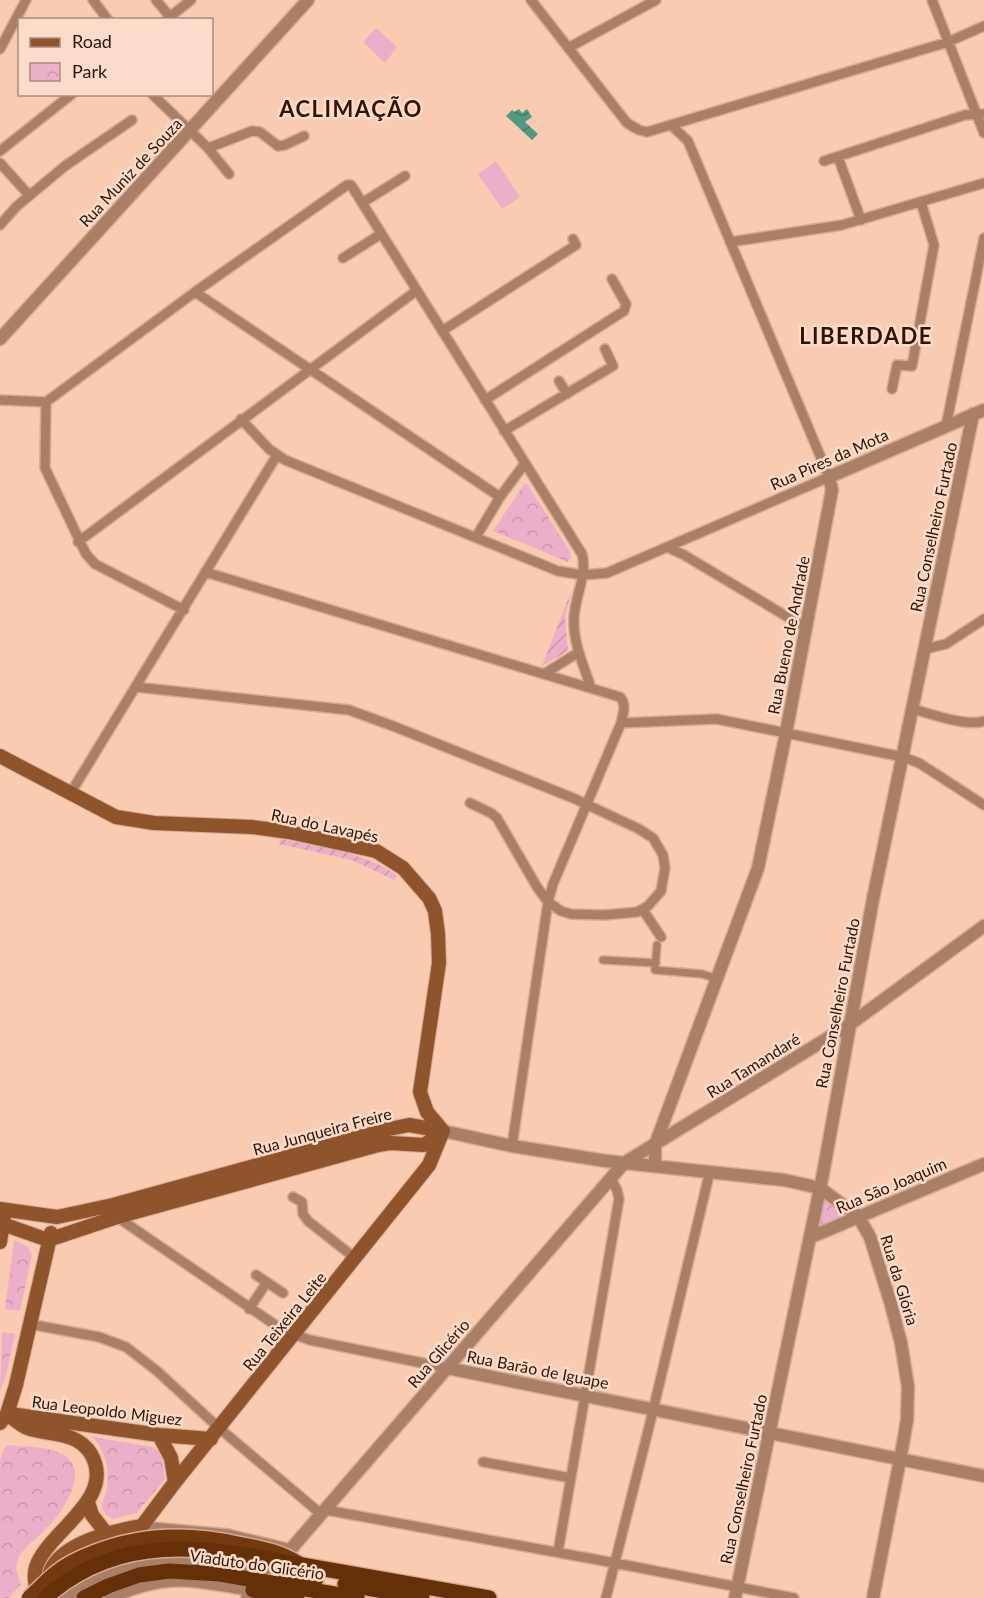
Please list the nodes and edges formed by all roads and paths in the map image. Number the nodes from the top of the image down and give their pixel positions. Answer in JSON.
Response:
{"nodes":[{"id":1,"x":26,"y":0,"type":"edge"},
{"id":2,"x":93,"y":0,"type":"edge"},
{"id":3,"x":156,"y":0,"type":"edge"},
{"id":4,"x":191,"y":0,"type":"edge"},
{"id":5,"x":308,"y":0,"type":"edge"},
{"id":6,"x":531,"y":0,"type":"edge"},
{"id":7,"x":656,"y":0,"type":"edge"},
{"id":8,"x":932,"y":0,"type":"edge"},
{"id":9,"x":106,"y":18,"type":"edge"},
{"id":10,"x":168,"y":18,"type":"edge"},
{"id":11,"x":984,"y":26,"type":"edge"},
{"id":12,"x":948,"y":42,"type":"junction"},
{"id":13,"x":568,"y":48,"type":"junction"},
{"id":14,"x":0,"y":49,"type":"edge"},
{"id":15,"x":69,"y":96,"type":"edge"},
{"id":16,"x":154,"y":96,"type":"edge"},
{"id":17,"x":980,"y":114,"type":"edge"},
{"id":18,"x":132,"y":120,"type":"dead end"},
{"id":19,"x":672,"y":126,"type":"junction"},
{"id":20,"x":190,"y":131,"type":"junction"},
{"id":21,"x":984,"y":133,"type":"edge"},
{"id":22,"x":304,"y":136,"type":"dead end"},
{"id":23,"x":208,"y":148,"type":"junction"},
{"id":24,"x":0,"y":151,"type":"edge"},
{"id":25,"x":838,"y":157,"type":"junction"},
{"id":26,"x":824,"y":161,"type":"dead end"},
{"id":27,"x":0,"y":163,"type":"edge"},
{"id":28,"x":229,"y":174,"type":"dead end"},
{"id":29,"x":405,"y":176,"type":"dead end"},
{"id":30,"x":984,"y":183,"type":"edge"},
{"id":31,"x":29,"y":195,"type":"junction"},
{"id":32,"x":921,"y":202,"type":"junction"},
{"id":33,"x":362,"y":203,"type":"junction"},
{"id":34,"x":861,"y":220,"type":"junction"},
{"id":35,"x":0,"y":225,"type":"edge"},
{"id":36,"x":381,"y":234,"type":"junction"},
{"id":37,"x":984,"y":238,"type":"edge"},
{"id":38,"x":573,"y":239,"type":"dead end"},
{"id":39,"x":730,"y":242,"type":"junction"},
{"id":40,"x":343,"y":258,"type":"dead end"},
{"id":41,"x":612,"y":279,"type":"dead end"},
{"id":42,"x":416,"y":291,"type":"junction"},
{"id":43,"x":195,"y":292,"type":"junction"},
{"id":44,"x":442,"y":331,"type":"junction"},
{"id":45,"x":0,"y":339,"type":"edge"},
{"id":46,"x":605,"y":349,"type":"dead end"},
{"id":47,"x":309,"y":370,"type":"junction"},
{"id":48,"x":560,"y":381,"type":"dead end"},
{"id":49,"x":892,"y":389,"type":"dead end"},
{"id":50,"x":567,"y":394,"type":"junction"},
{"id":51,"x":0,"y":400,"type":"edge"},
{"id":52,"x":485,"y":400,"type":"junction"},
{"id":53,"x":46,"y":402,"type":"junction"},
{"id":54,"x":978,"y":412,"type":"edge"},
{"id":55,"x":242,"y":419,"type":"junction"},
{"id":56,"x":946,"y":426,"type":"junction"},
{"id":57,"x":504,"y":431,"type":"junction"},
{"id":58,"x":277,"y":455,"type":"junction"},
{"id":59,"x":525,"y":463,"type":"junction"},
{"id":60,"x":829,"y":477,"type":"junction"},
{"id":61,"x":501,"y":497,"type":"junction"},
{"id":62,"x":476,"y":537,"type":"junction"},
{"id":63,"x":686,"y":539,"type":"junction"},
{"id":64,"x":78,"y":542,"type":"junction"},
{"id":65,"x":668,"y":547,"type":"junction"},
{"id":66,"x":684,"y":555,"type":"junction"},
{"id":67,"x":205,"y":573,"type":"junction"},
{"id":68,"x":582,"y":575,"type":"junction"},
{"id":69,"x":184,"y":609,"type":"junction"},
{"id":70,"x":984,"y":619,"type":"edge"},
{"id":71,"x":806,"y":628,"type":"junction"},
{"id":72,"x":925,"y":648,"type":"junction"},
{"id":73,"x":579,"y":652,"type":"junction"},
{"id":74,"x":544,"y":674,"type":"junction"},
{"id":75,"x":136,"y":687,"type":"junction"},
{"id":76,"x":591,"y":688,"type":"junction"},
{"id":77,"x":913,"y":709,"type":"junction"},
{"id":78,"x":984,"y":721,"type":"edge"},
{"id":79,"x":621,"y":723,"type":"junction"},
{"id":80,"x":786,"y":732,"type":"junction"},
{"id":81,"x":0,"y":756,"type":"edge"},
{"id":82,"x":903,"y":757,"type":"junction"},
{"id":83,"x":70,"y":794,"type":"junction"},
{"id":84,"x":470,"y":803,"type":"dead end"},
{"id":85,"x":587,"y":804,"type":"junction"},
{"id":86,"x":984,"y":805,"type":"edge"},
{"id":87,"x":548,"y":902,"type":"junction"},
{"id":88,"x":642,"y":910,"type":"junction"},
{"id":89,"x":984,"y":926,"type":"edge"},
{"id":90,"x":659,"y":941,"type":"joint"},
{"id":91,"x":603,"y":960,"type":"dead end"},
{"id":92,"x":656,"y":963,"type":"junction"},
{"id":93,"x":718,"y":979,"type":"junction"},
{"id":94,"x":849,"y":1025,"type":"junction"},
{"id":95,"x":443,"y":1131,"type":"junction"},
{"id":96,"x":655,"y":1145,"type":"junction"},
{"id":97,"x":512,"y":1146,"type":"junction"},
{"id":98,"x":606,"y":1161,"type":"junction"},
{"id":99,"x":289,"y":1163,"type":"junction"},
{"id":100,"x":624,"y":1163,"type":"junction"},
{"id":101,"x":984,"y":1164,"type":"edge"},
{"id":102,"x":655,"y":1166,"type":"junction"},
{"id":103,"x":824,"y":1170,"type":"junction"},
{"id":104,"x":711,"y":1171,"type":"junction"},
{"id":105,"x":612,"y":1177,"type":"junction"},
{"id":106,"x":799,"y":1183,"type":"junction"},
{"id":107,"x":820,"y":1188,"type":"junction"},
{"id":108,"x":293,"y":1197,"type":"dead end"},
{"id":109,"x":858,"y":1216,"type":"junction"},
{"id":110,"x":2,"y":1217,"type":"edge"},
{"id":111,"x":57,"y":1217,"type":"junction"},
{"id":112,"x":117,"y":1217,"type":"junction"},
{"id":113,"x":811,"y":1237,"type":"junction"},
{"id":114,"x":48,"y":1240,"type":"junction"},
{"id":115,"x":0,"y":1242,"type":"edge"},
{"id":116,"x":355,"y":1258,"type":"junction"},
{"id":117,"x":256,"y":1275,"type":"dead end"},
{"id":118,"x":267,"y":1282,"type":"junction"},
{"id":119,"x":283,"y":1293,"type":"dead end"},
{"id":120,"x":249,"y":1309,"type":"junction"},
{"id":121,"x":29,"y":1324,"type":"junction"},
{"id":122,"x":293,"y":1335,"type":"junction"},
{"id":123,"x":447,"y":1368,"type":"junction"},
{"id":124,"x":585,"y":1395,"type":"junction"},
{"id":125,"x":654,"y":1408,"type":"junction"},
{"id":126,"x":2,"y":1417,"type":"edge"},
{"id":127,"x":78,"y":1424,"type":"junction"},
{"id":128,"x":770,"y":1431,"type":"junction"},
{"id":129,"x":215,"y":1433,"type":"junction"},
{"id":130,"x":159,"y":1435,"type":"junction"},
{"id":131,"x":75,"y":1438,"type":"junction"},
{"id":132,"x":900,"y":1457,"type":"junction"},
{"id":133,"x":483,"y":1462,"type":"dead end"},
{"id":134,"x":984,"y":1476,"type":"edge"},
{"id":135,"x":571,"y":1478,"type":"junction"},
{"id":136,"x":175,"y":1482,"type":"junction"},
{"id":137,"x":88,"y":1502,"type":"junction"},
{"id":138,"x":324,"y":1512,"type":"junction"},
{"id":139,"x":142,"y":1526,"type":"junction"},
{"id":140,"x":106,"y":1533,"type":"junction"},
{"id":141,"x":291,"y":1549,"type":"junction"},
{"id":142,"x":558,"y":1552,"type":"junction"},
{"id":143,"x":615,"y":1563,"type":"junction"},
{"id":144,"x":302,"y":1565,"type":"junction"},
{"id":145,"x":280,"y":1568,"type":"junction"},
{"id":146,"x":736,"y":1592,"type":"edge"},
{"id":147,"x":250,"y":1594,"type":"edge"},
{"id":148,"x":29,"y":1598,"type":"edge"},
{"id":149,"x":39,"y":1598,"type":"edge"},
{"id":150,"x":45,"y":1598,"type":"edge"},
{"id":151,"x":50,"y":1598,"type":"edge"},
{"id":152,"x":64,"y":1598,"type":"edge"},
{"id":153,"x":84,"y":1598,"type":"edge"},
{"id":154,"x":110,"y":1598,"type":"edge"},
{"id":155,"x":270,"y":1598,"type":"edge"},
{"id":156,"x":297,"y":1598,"type":"edge"},
{"id":157,"x":357,"y":1598,"type":"edge"},
{"id":158,"x":422,"y":1598,"type":"edge"},
{"id":159,"x":489,"y":1598,"type":"edge"},
{"id":160,"x":606,"y":1598,"type":"edge"},
{"id":161,"x":794,"y":1598,"type":"edge"},
{"id":162,"x":873,"y":1598,"type":"edge"}],
"edges":[{"from":1,"to":14,"type":"street"},
{"from":2,"to":9,"type":"street"},
{"from":3,"to":10,"type":"street"},
{"from":4,"to":10,"type":"street"},
{"from":5,"to":20,"type":"street","name":"Rua Muniz de Souza"},
{"from":6,"to":13,"type":"street"},
{"from":7,"to":13,"type":"street"},
{"from":8,"to":12,"type":"street"},
{"from":11,"to":12,"type":"street"},
{"from":12,"to":17,"type":"street"},
{"from":12,"to":19,"type":"street"},
{"from":13,"to":19,"type":"street"},
{"from":15,"to":24,"type":"street"},
{"from":16,"to":20,"type":"street"},
{"from":17,"to":21,"type":"street"},
{"from":17,"to":25,"type":"street"},
{"from":18,"to":31,"type":"street"},
{"from":19,"to":39,"type":"street","name":"Rua Bueno de Andrade"},
{"from":20,"to":23,"type":"street"},
{"from":20,"to":45,"type":"street","name":"Rua Muniz de Souza"},
{"from":22,"to":23,"type":"street"},
{"from":23,"to":28,"type":"street"},
{"from":25,"to":26,"type":"street"},
{"from":25,"to":34,"type":"street"},
{"from":27,"to":31,"type":"street"},
{"from":29,"to":33,"type":"street"},
{"from":30,"to":32,"type":"street"},
{"from":31,"to":35,"type":"street"},
{"from":32,"to":34,"type":"street"},
{"from":32,"to":49,"type":"street"},
{"from":33,"to":36,"type":"street"},
{"from":33,"to":43,"type":"street"},
{"from":34,"to":39,"type":"street"},
{"from":36,"to":40,"type":"street"},
{"from":36,"to":42,"type":"street"},
{"from":37,"to":56,"type":"street"},
{"from":38,"to":44,"type":"street"},
{"from":39,"to":60,"type":"street","name":"Rua Bueno de Andrade"},
{"from":41,"to":52,"type":"street"},
{"from":42,"to":44,"type":"street"},
{"from":42,"to":47,"type":"street"},
{"from":43,"to":47,"type":"street"},
{"from":43,"to":53,"type":"street"},
{"from":44,"to":52,"type":"street"},
{"from":46,"to":50,"type":"street"},
{"from":47,"to":55,"type":"street"},
{"from":47,"to":61,"type":"street"},
{"from":48,"to":50,"type":"street"},
{"from":50,"to":57,"type":"street"},
{"from":51,"to":53,"type":"street"},
{"from":52,"to":57,"type":"street"},
{"from":53,"to":64,"type":"street"},
{"from":54,"to":56,"type":"street","name":"Rua Pires da Mota"},
{"from":54,"to":72,"type":"street","name":"Rua Conselheiro Furtado"},
{"from":55,"to":58,"type":"street"},
{"from":55,"to":64,"type":"street"},
{"from":56,"to":60,"type":"street","name":"Rua Pires da Mota"},
{"from":57,"to":59,"type":"street"},
{"from":58,"to":62,"type":"street","name":"Rua Pires da Mota"},
{"from":58,"to":67,"type":"street"},
{"from":59,"to":61,"type":"street"},
{"from":59,"to":68,"type":"street"},
{"from":60,"to":63,"type":"street","name":"Rua Pires da Mota"},
{"from":60,"to":71,"type":"street","name":"Rua Bueno de Andrade"},
{"from":61,"to":62,"type":"street"},
{"from":62,"to":68,"type":"street","name":"Rua Pires da Mota"},
{"from":63,"to":65,"type":"street","name":"Rua Pires da Mota"},
{"from":63,"to":66,"type":"street"},
{"from":64,"to":69,"type":"street"},
{"from":65,"to":66,"type":"street"},
{"from":65,"to":68,"type":"street","name":"Rua Pires da Mota"},
{"from":66,"to":71,"type":"street"},
{"from":67,"to":69,"type":"street"},
{"from":67,"to":74,"type":"street"},
{"from":68,"to":73,"type":"street"},
{"from":69,"to":75,"type":"street"},
{"from":70,"to":72,"type":"street"},
{"from":71,"to":80,"type":"street","name":"Rua Bueno de Andrade"},
{"from":72,"to":77,"type":"street","name":"Rua Conselheiro Furtado"},
{"from":73,"to":74,"type":"street"},
{"from":73,"to":76,"type":"street"},
{"from":74,"to":76,"type":"street"},
{"from":75,"to":83,"type":"street"},
{"from":75,"to":85,"type":"street"},
{"from":76,"to":79,"type":"street"},
{"from":77,"to":78,"type":"street"},
{"from":77,"to":82,"type":"street","name":"Rua Conselheiro Furtado"},
{"from":79,"to":80,"type":"street"},
{"from":79,"to":85,"type":"street"},
{"from":80,"to":82,"type":"street"},
{"from":80,"to":93,"type":"street","name":"Rua Bueno de Andrade"},
{"from":81,"to":83,"type":"main road","name":"Rua do Lavapés"},
{"from":82,"to":86,"type":"street"},
{"from":82,"to":94,"type":"street","name":"Rua Conselheiro Furtado"},
{"from":83,"to":95,"type":"main road","name":"Rua do Lavapés"},
{"from":84,"to":87,"type":"street"},
{"from":85,"to":87,"type":"street"},
{"from":85,"to":88,"type":"street"},
{"from":87,"to":88,"type":"street"},
{"from":87,"to":97,"type":"street"},
{"from":88,"to":90,"type":"street"},
{"from":89,"to":94,"type":"street","name":"Rua Tamandaré"},
{"from":90,"to":92,"type":"street"},
{"from":91,"to":92,"type":"street"},
{"from":92,"to":93,"type":"street"},
{"from":93,"to":96,"type":"street","name":"Rua Bueno de Andrade"},
{"from":94,"to":96,"type":"street","name":"Rua Tamandaré"},
{"from":94,"to":103,"type":"street","name":"Rua Conselheiro Furtado"},
{"from":95,"to":97,"type":"street"},
{"from":95,"to":99,"type":"main road","name":"Rua Junqueira Freire"},
{"from":95,"to":99,"type":"main road","name":"Rua Junqueira Freire"},
{"from":95,"to":116,"type":"main road","name":"Rua Teixeira Leite"},
{"from":96,"to":100,"type":"street","name":"Rua Tamandaré"},
{"from":96,"to":102,"type":"street","name":"Rua Bueno de Andrade"},
{"from":97,"to":98,"type":"street"},
{"from":98,"to":100,"type":"street"},
{"from":98,"to":105,"type":"street"},
{"from":99,"to":111,"type":"main road","name":"Rua Junqueira Freire"},
{"from":99,"to":112,"type":"main road","name":"Rua Junqueira Freire"},
{"from":100,"to":102,"type":"street","name":"Rua da Glória"},
{"from":100,"to":105,"type":"street","name":"Rua Glicério"},
{"from":101,"to":109,"type":"street","name":"Rua São Joaquim"},
{"from":102,"to":104,"type":"street","name":"Rua da Glória"},
{"from":103,"to":106,"type":"street"},
{"from":103,"to":107,"type":"street","name":"Rua Conselheiro Furtado"},
{"from":104,"to":106,"type":"street","name":"Rua da Glória"},
{"from":104,"to":125,"type":"street"},
{"from":105,"to":123,"type":"street","name":"Rua Glicério"},
{"from":105,"to":124,"type":"street"},
{"from":106,"to":107,"type":"street","name":"Rua da Glória"},
{"from":107,"to":109,"type":"street","name":"Rua da Glória"},
{"from":107,"to":113,"type":"street","name":"Rua Conselheiro Furtado"},
{"from":108,"to":116,"type":"street"},
{"from":109,"to":113,"type":"street","name":"Rua São Joaquim"},
{"from":109,"to":132,"type":"street","name":"Rua da Glória"},
{"from":110,"to":111,"type":"main road","name":"Rua Junqueira Freire"},
{"from":110,"to":114,"type":"main road"},
{"from":110,"to":115,"type":"main road"},
{"from":111,"to":114,"type":"main road"},
{"from":112,"to":114,"type":"main road","name":"Rua Junqueira Freire"},
{"from":112,"to":120,"type":"street","name":"Rua Barão de Iguape"},
{"from":113,"to":128,"type":"street","name":"Rua Conselheiro Furtado"},
{"from":114,"to":121,"type":"main road"},
{"from":116,"to":122,"type":"main road","name":"Rua Teixeira Leite"},
{"from":117,"to":118,"type":"street"},
{"from":118,"to":119,"type":"street"},
{"from":118,"to":120,"type":"street"},
{"from":120,"to":122,"type":"street","name":"Rua Barão de Iguape"},
{"from":121,"to":126,"type":"main road"},
{"from":121,"to":129,"type":"street"},
{"from":122,"to":123,"type":"street","name":"Rua Barão de Iguape"},
{"from":122,"to":129,"type":"main road","name":"Rua Teixeira Leite"},
{"from":123,"to":124,"type":"street","name":"Rua Barão de Iguape"},
{"from":123,"to":138,"type":"street","name":"Rua Glicério"},
{"from":124,"to":125,"type":"street","name":"Rua Barão de Iguape"},
{"from":124,"to":135,"type":"street"},
{"from":125,"to":128,"type":"street","name":"Rua Barão de Iguape"},
{"from":125,"to":143,"type":"street"},
{"from":126,"to":127,"type":"main road","name":"Rua Leopoldo Miguez"},
{"from":126,"to":131,"type":"main road"},
{"from":127,"to":130,"type":"main road","name":"Rua Leopoldo Miguez"},
{"from":127,"to":131,"type":"main road"},
{"from":128,"to":132,"type":"street","name":"Rua Barão de Iguape"},
{"from":128,"to":146,"type":"street","name":"Rua Conselheiro Furtado"},
{"from":129,"to":130,"type":"main road","name":"Rua Leopoldo Miguez"},
{"from":129,"to":136,"type":"main road","name":"Rua Teixeira Leite"},
{"from":129,"to":138,"type":"street"},
{"from":130,"to":136,"type":"main road"},
{"from":131,"to":137,"type":"main road"},
{"from":132,"to":134,"type":"street","name":"Rua Barão de Iguape"},
{"from":132,"to":162,"type":"street","name":"Rua da Glória"},
{"from":133,"to":135,"type":"street"},
{"from":135,"to":142,"type":"street"},
{"from":136,"to":139,"type":"main road","name":"Rua Teixeira Leite"},
{"from":137,"to":140,"type":"main road"},
{"from":137,"to":149,"type":"main road"},
{"from":138,"to":141,"type":"street","name":"Rua Glicério"},
{"from":138,"to":142,"type":"street"},
{"from":139,"to":140,"type":"main road"},
{"from":139,"to":141,"type":"street"},
{"from":140,"to":151,"type":"main road"},
{"from":141,"to":145,"type":"street","name":"Rua Glicério"},
{"from":142,"to":143,"type":"street"},
{"from":143,"to":146,"type":"street"},
{"from":143,"to":160,"type":"street"},
{"from":144,"to":148,"type":"main road","name":"Viaduto do Glicério","bridge":true},
{"from":144,"to":150,"type":"highway","name":"Viaduto do Glicério","bridge":true},
{"from":144,"to":159,"type":"highway","name":"Viaduto do Glicério"},
{"from":145,"to":152,"type":"street","name":"Viaduto do Glicério"},
{"from":145,"to":158,"type":"highway"},
{"from":146,"to":161,"type":"street"},
{"from":147,"to":154,"type":"street"},
{"from":147,"to":155,"type":"street"},
{"from":147,"to":156,"type":"highway"},
{"from":153,"to":157,"type":"highway","name":"Viaduto do Glicério"}]}
